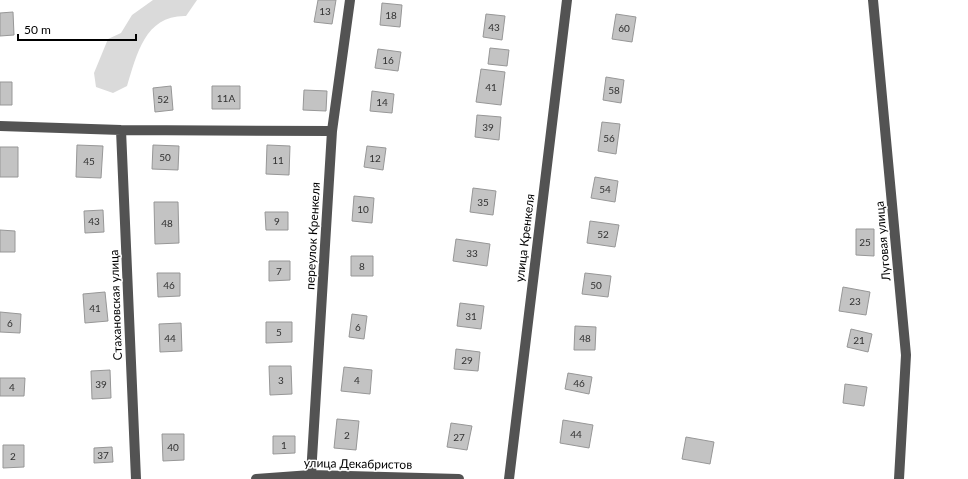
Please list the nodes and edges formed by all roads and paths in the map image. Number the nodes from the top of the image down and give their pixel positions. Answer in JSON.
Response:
{"nodes":[{"id":1,"x":350,"y":0,"type":"edge"},
{"id":2,"x":567,"y":0,"type":"edge"},
{"id":3,"x":873,"y":0,"type":"edge"},
{"id":4,"x":0,"y":126,"type":"edge"},
{"id":5,"x":122,"y":130,"type":"junction"},
{"id":6,"x":332,"y":131,"type":"junction"},
{"id":7,"x":311,"y":475,"type":"junction"},
{"id":8,"x":136,"y":479,"type":"edge"},
{"id":9,"x":256,"y":479,"type":"edge"},
{"id":10,"x":459,"y":479,"type":"edge"},
{"id":11,"x":509,"y":479,"type":"edge"},
{"id":12,"x":899,"y":479,"type":"edge"}],
"edges":[{"from":1,"to":6,"type":"street","name":"переулок Кренкеля"},
{"from":2,"to":11,"type":"street","name":"улица Кренкеля"},
{"from":3,"to":12,"type":"street","name":"Луговая улица"},
{"from":4,"to":5,"type":"street"},
{"from":5,"to":6,"type":"street"},
{"from":5,"to":8,"type":"street","name":"Стахановская улица"},
{"from":6,"to":7,"type":"street","name":"переулок Кренкеля"},
{"from":7,"to":9,"type":"street","name":"улица Декабристов"},
{"from":7,"to":10,"type":"street","name":"улица Декабристов"}]}
